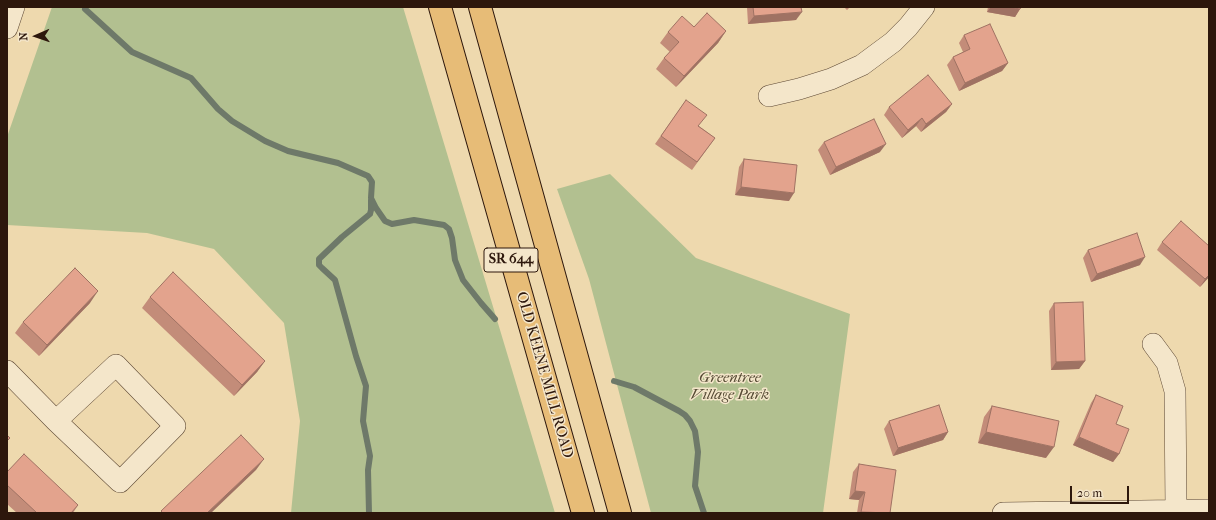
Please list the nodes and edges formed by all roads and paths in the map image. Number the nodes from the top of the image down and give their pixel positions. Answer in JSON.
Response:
{"nodes":[{"id":1,"x":14,"y":7,"type":"edge"},
{"id":2,"x":440,"y":7,"type":"edge"},
{"id":3,"x":480,"y":7,"type":"edge"},
{"id":4,"x":924,"y":7,"type":"edge"},
{"id":5,"x":7,"y":28,"type":"edge"},
{"id":6,"x":769,"y":96,"type":"dead end"},
{"id":7,"x":1152,"y":344,"type":"dead end"},
{"id":8,"x":7,"y":371,"type":"edge"},
{"id":9,"x":56,"y":421,"type":"junction"},
{"id":10,"x":1176,"y":510,"type":"junction"},
{"id":11,"x":1209,"y":510,"type":"edge"},
{"id":12,"x":583,"y":513,"type":"edge"},
{"id":13,"x":620,"y":513,"type":"edge"},
{"id":14,"x":1003,"y":513,"type":"edge"}],
"edges":[{"from":1,"to":5,"type":"street"},
{"from":2,"to":12,"type":"main road","name":"OLD KEENE MILL ROAD","number":"SR 644"},
{"from":3,"to":13,"type":"main road","number":"SR 644"},
{"from":4,"to":6,"type":"street"},
{"from":7,"to":10,"type":"street"},
{"from":8,"to":9,"type":"street"},
{"from":9,"to":9,"type":"street"},
{"from":10,"to":11,"type":"street"},
{"from":10,"to":14,"type":"street"}]}
